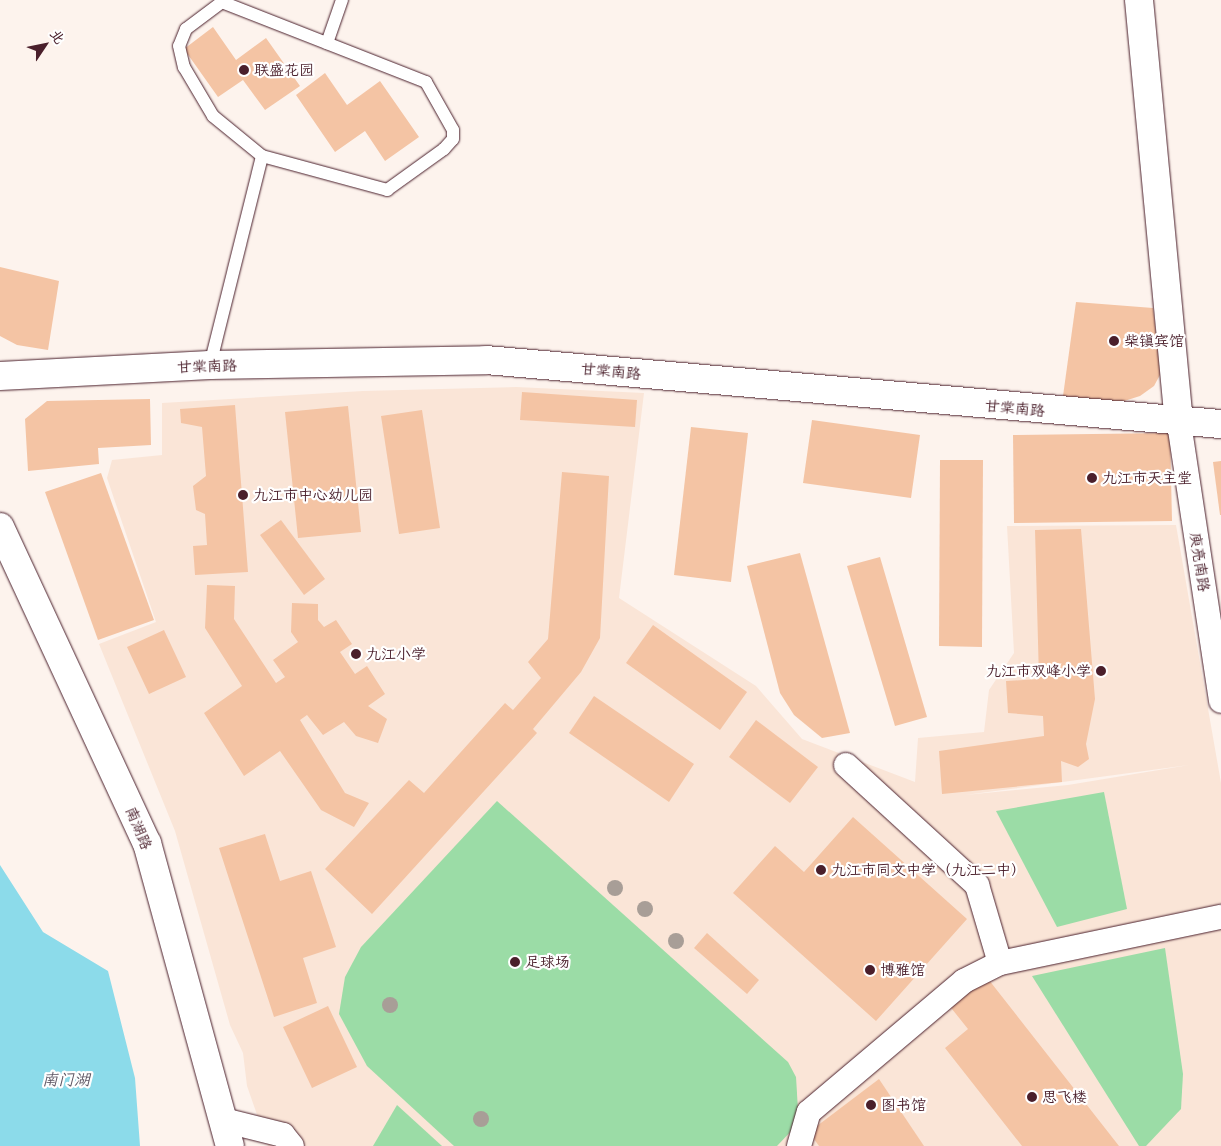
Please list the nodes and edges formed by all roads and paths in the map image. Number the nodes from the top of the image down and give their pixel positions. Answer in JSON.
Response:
{"nodes":[{"id":1,"x":342,"y":0,"type":"edge"},
{"id":2,"x":1138,"y":0,"type":"edge"},
{"id":3,"x":328,"y":43,"type":"junction"},
{"id":4,"x":262,"y":156,"type":"junction"},
{"id":5,"x":210,"y":365,"type":"junction"},
{"id":6,"x":0,"y":376,"type":"edge"},
{"id":7,"x":1179,"y":423,"type":"junction"},
{"id":8,"x":1221,"y":424,"type":"edge"},
{"id":9,"x":0,"y":527,"type":"edge"},
{"id":10,"x":1221,"y":701,"type":"edge"},
{"id":11,"x":846,"y":765,"type":"dead end"},
{"id":12,"x":1221,"y":917,"type":"edge"},
{"id":13,"x":1000,"y":963,"type":"junction"},
{"id":14,"x":223,"y":1120,"type":"junction"},
{"id":15,"x":230,"y":1146,"type":"edge"},
{"id":16,"x":292,"y":1146,"type":"edge"},
{"id":17,"x":799,"y":1146,"type":"edge"}],
"edges":[{"from":1,"to":3,"type":"lane"},
{"from":2,"to":7,"type":"street"},
{"from":3,"to":4,"type":"lane"},
{"from":3,"to":4,"type":"lane"},
{"from":4,"to":5,"type":"lane"},
{"from":5,"to":6,"type":"street","name":"甘棠南路"},
{"from":5,"to":7,"type":"street","name":"甘棠南路"},
{"from":7,"to":8,"type":"street","name":"甘棠南路"},
{"from":7,"to":10,"type":"street","name":"庾亮南路"},
{"from":9,"to":14,"type":"street","name":"南湖路"},
{"from":11,"to":13,"type":"street"},
{"from":12,"to":13,"type":"street"},
{"from":13,"to":17,"type":"street"},
{"from":14,"to":15,"type":"street","name":"南湖路"},
{"from":14,"to":16,"type":"street"}]}
